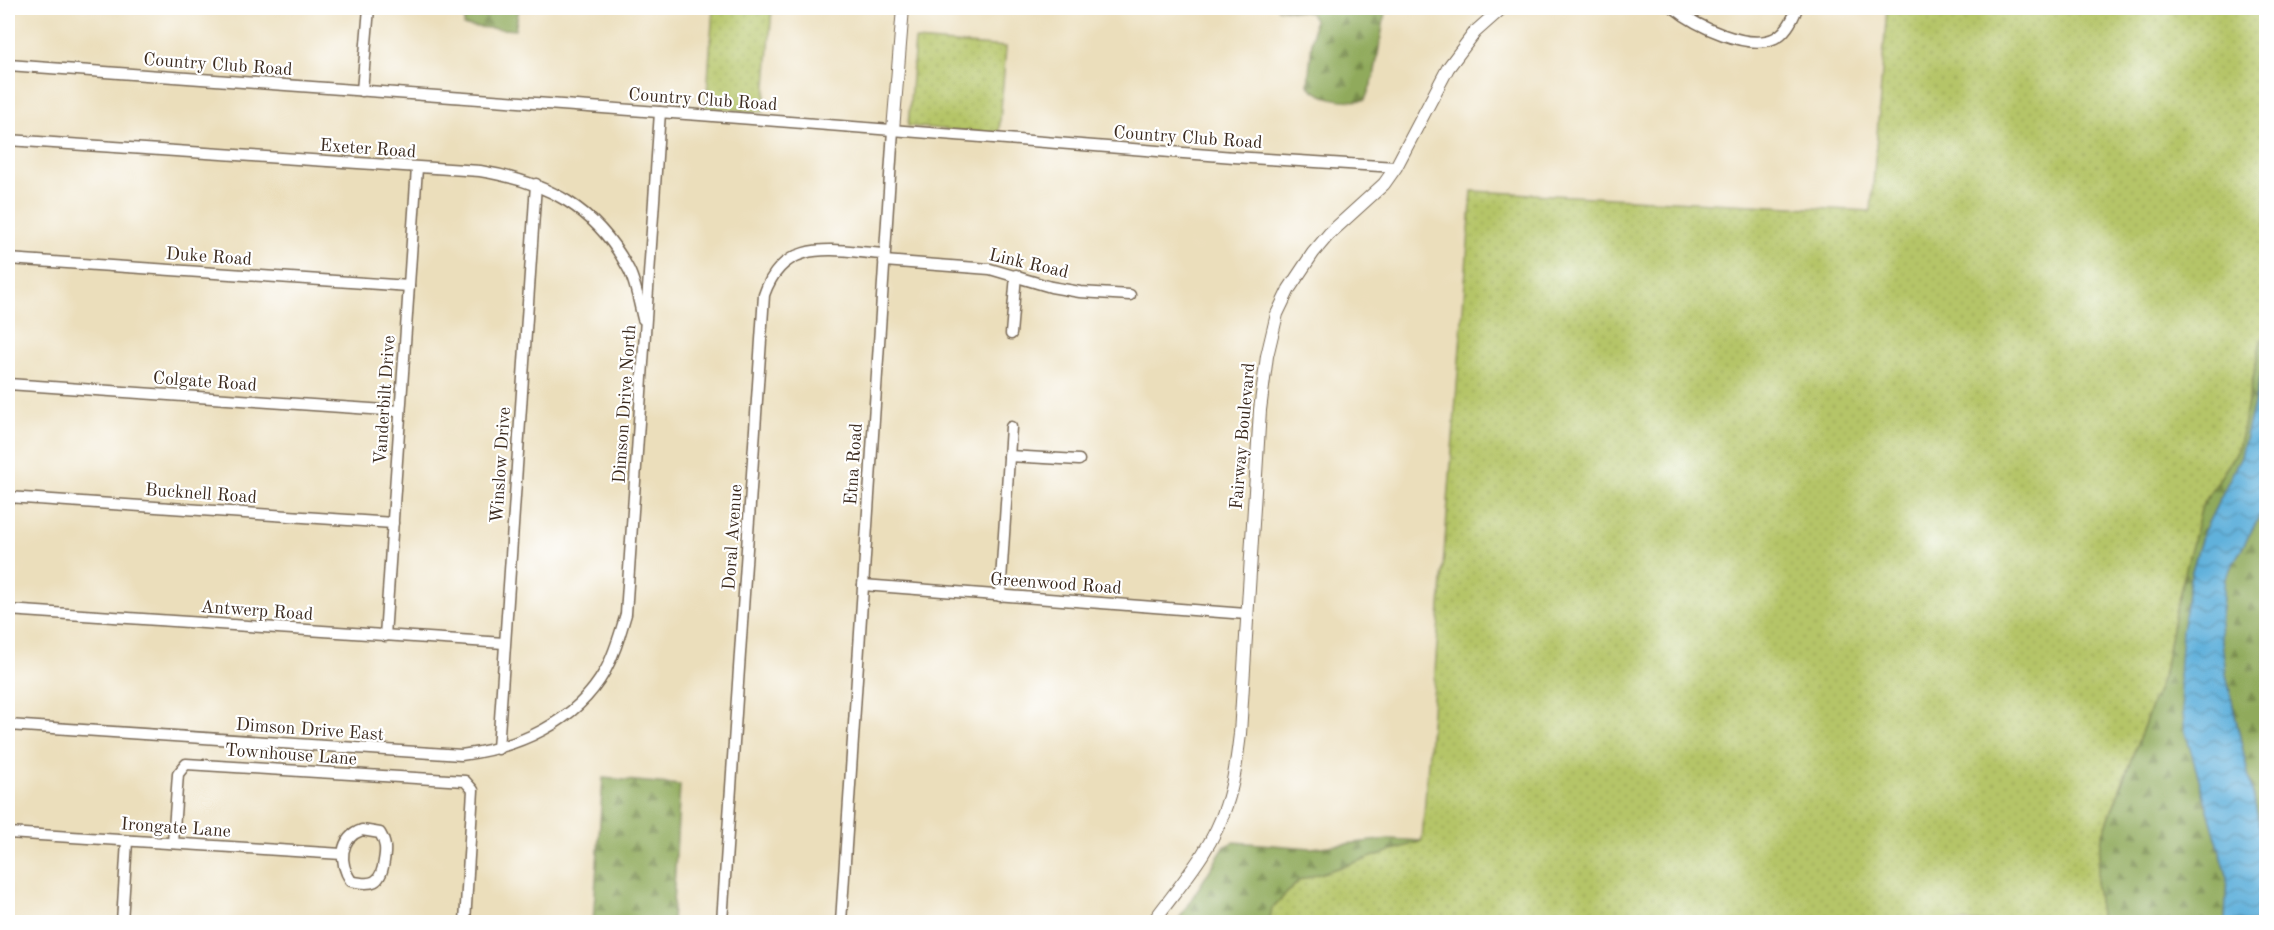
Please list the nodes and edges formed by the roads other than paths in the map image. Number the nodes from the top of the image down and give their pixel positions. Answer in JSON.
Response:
{"nodes":[{"id":1,"x":369,"y":8,"type":"edge"},
{"id":2,"x":903,"y":8,"type":"edge"},
{"id":3,"x":1502,"y":8,"type":"edge"},
{"id":4,"x":1674,"y":8,"type":"edge"},
{"id":5,"x":1797,"y":8,"type":"edge"},
{"id":6,"x":8,"y":65,"type":"edge"},
{"id":7,"x":362,"y":91,"type":"junction"},
{"id":8,"x":660,"y":112,"type":"junction"},
{"id":9,"x":893,"y":130,"type":"junction"},
{"id":10,"x":8,"y":140,"type":"edge"},
{"id":11,"x":1396,"y":167,"type":"junction"},
{"id":12,"x":417,"y":168,"type":"junction"},
{"id":13,"x":536,"y":184,"type":"junction"},
{"id":14,"x":884,"y":258,"type":"junction"},
{"id":15,"x":8,"y":259,"type":"edge"},
{"id":16,"x":1016,"y":275,"type":"junction"},
{"id":17,"x":409,"y":286,"type":"junction"},
{"id":18,"x":1130,"y":295,"type":"dead end"},
{"id":19,"x":645,"y":328,"type":"junction"},
{"id":20,"x":1011,"y":334,"type":"dead end"},
{"id":21,"x":8,"y":384,"type":"edge"},
{"id":22,"x":400,"y":411,"type":"junction"},
{"id":23,"x":1011,"y":427,"type":"dead end"},
{"id":24,"x":1010,"y":456,"type":"junction"},
{"id":25,"x":1079,"y":460,"type":"dead end"},
{"id":26,"x":8,"y":497,"type":"edge"},
{"id":27,"x":393,"y":523,"type":"junction"},
{"id":28,"x":863,"y":585,"type":"junction"},
{"id":29,"x":1000,"y":596,"type":"junction"},
{"id":30,"x":8,"y":610,"type":"edge"},
{"id":31,"x":1246,"y":614,"type":"junction"},
{"id":32,"x":386,"y":636,"type":"junction"},
{"id":33,"x":504,"y":643,"type":"junction"},
{"id":34,"x":591,"y":690,"type":"joint"},
{"id":35,"x":8,"y":725,"type":"edge"},
{"id":36,"x":498,"y":748,"type":"junction"},
{"id":37,"x":8,"y":833,"type":"edge"},
{"id":38,"x":127,"y":841,"type":"junction"},
{"id":39,"x":173,"y":843,"type":"junction"},
{"id":40,"x":342,"y":854,"type":"junction"},
{"id":41,"x":122,"y":922,"type":"edge"},
{"id":42,"x":465,"y":922,"type":"edge"},
{"id":43,"x":722,"y":922,"type":"edge"},
{"id":44,"x":841,"y":922,"type":"edge"},
{"id":45,"x":1153,"y":922,"type":"edge"}],
"edges":[{"from":1,"to":7,"type":"street"},
{"from":2,"to":9,"type":"street","name":"Etna Road"},
{"from":3,"to":11,"type":"street","name":"Fairway Boulevard"},
{"from":4,"to":5,"type":"street"},
{"from":6,"to":7,"type":"street","name":"Country Club Road"},
{"from":7,"to":8,"type":"street","name":"Country Club Road"},
{"from":8,"to":9,"type":"street","name":"Country Club Road"},
{"from":8,"to":19,"type":"street","name":"Dimson Drive North"},
{"from":9,"to":11,"type":"street","name":"Country Club Road"},
{"from":9,"to":14,"type":"street","name":"Etna Road"},
{"from":10,"to":12,"type":"street","name":"Exeter Road"},
{"from":11,"to":31,"type":"street","name":"Fairway Boulevard"},
{"from":12,"to":13,"type":"street","name":"Exeter Road"},
{"from":12,"to":17,"type":"street","name":"Vanderbilt Drive"},
{"from":13,"to":19,"type":"street","name":"Exeter Road"},
{"from":13,"to":33,"type":"street","name":"Winslow Drive"},
{"from":14,"to":16,"type":"street","name":"Link Road"},
{"from":14,"to":28,"type":"street","name":"Etna Road"},
{"from":14,"to":43,"type":"street","name":"Doral Avenue"},
{"from":15,"to":17,"type":"street","name":"Duke Road"},
{"from":16,"to":18,"type":"street","name":"Link Road"},
{"from":16,"to":20,"type":"street"},
{"from":17,"to":22,"type":"street","name":"Vanderbilt Drive"},
{"from":19,"to":34,"type":"street","name":"Dimson Drive North"},
{"from":21,"to":22,"type":"street","name":"Colgate Road"},
{"from":22,"to":27,"type":"street","name":"Vanderbilt Drive"},
{"from":23,"to":24,"type":"street"},
{"from":24,"to":25,"type":"street"},
{"from":24,"to":29,"type":"street"},
{"from":26,"to":27,"type":"street","name":"Bucknell Road"},
{"from":27,"to":32,"type":"street","name":"Vanderbilt Drive"},
{"from":28,"to":29,"type":"street","name":"Greenwood Road"},
{"from":28,"to":44,"type":"street","name":"Etna Road"},
{"from":29,"to":31,"type":"street","name":"Greenwood Road"},
{"from":30,"to":32,"type":"street","name":"Antwerp Road"},
{"from":31,"to":45,"type":"street","name":"Fairway Boulevard"},
{"from":32,"to":33,"type":"street","name":"Antwerp Road"},
{"from":33,"to":36,"type":"street","name":"Winslow Drive"},
{"from":34,"to":36,"type":"street","name":"Dimson Drive East"},
{"from":35,"to":36,"type":"street","name":"Dimson Drive East"},
{"from":37,"to":38,"type":"street","name":"Irongate Lane"},
{"from":38,"to":39,"type":"street","name":"Irongate Lane"},
{"from":38,"to":41,"type":"street"},
{"from":39,"to":40,"type":"street","name":"Irongate Lane"},
{"from":39,"to":42,"type":"street","name":"Townhouse Lane"},
{"from":40,"to":40,"type":"street"}]}
